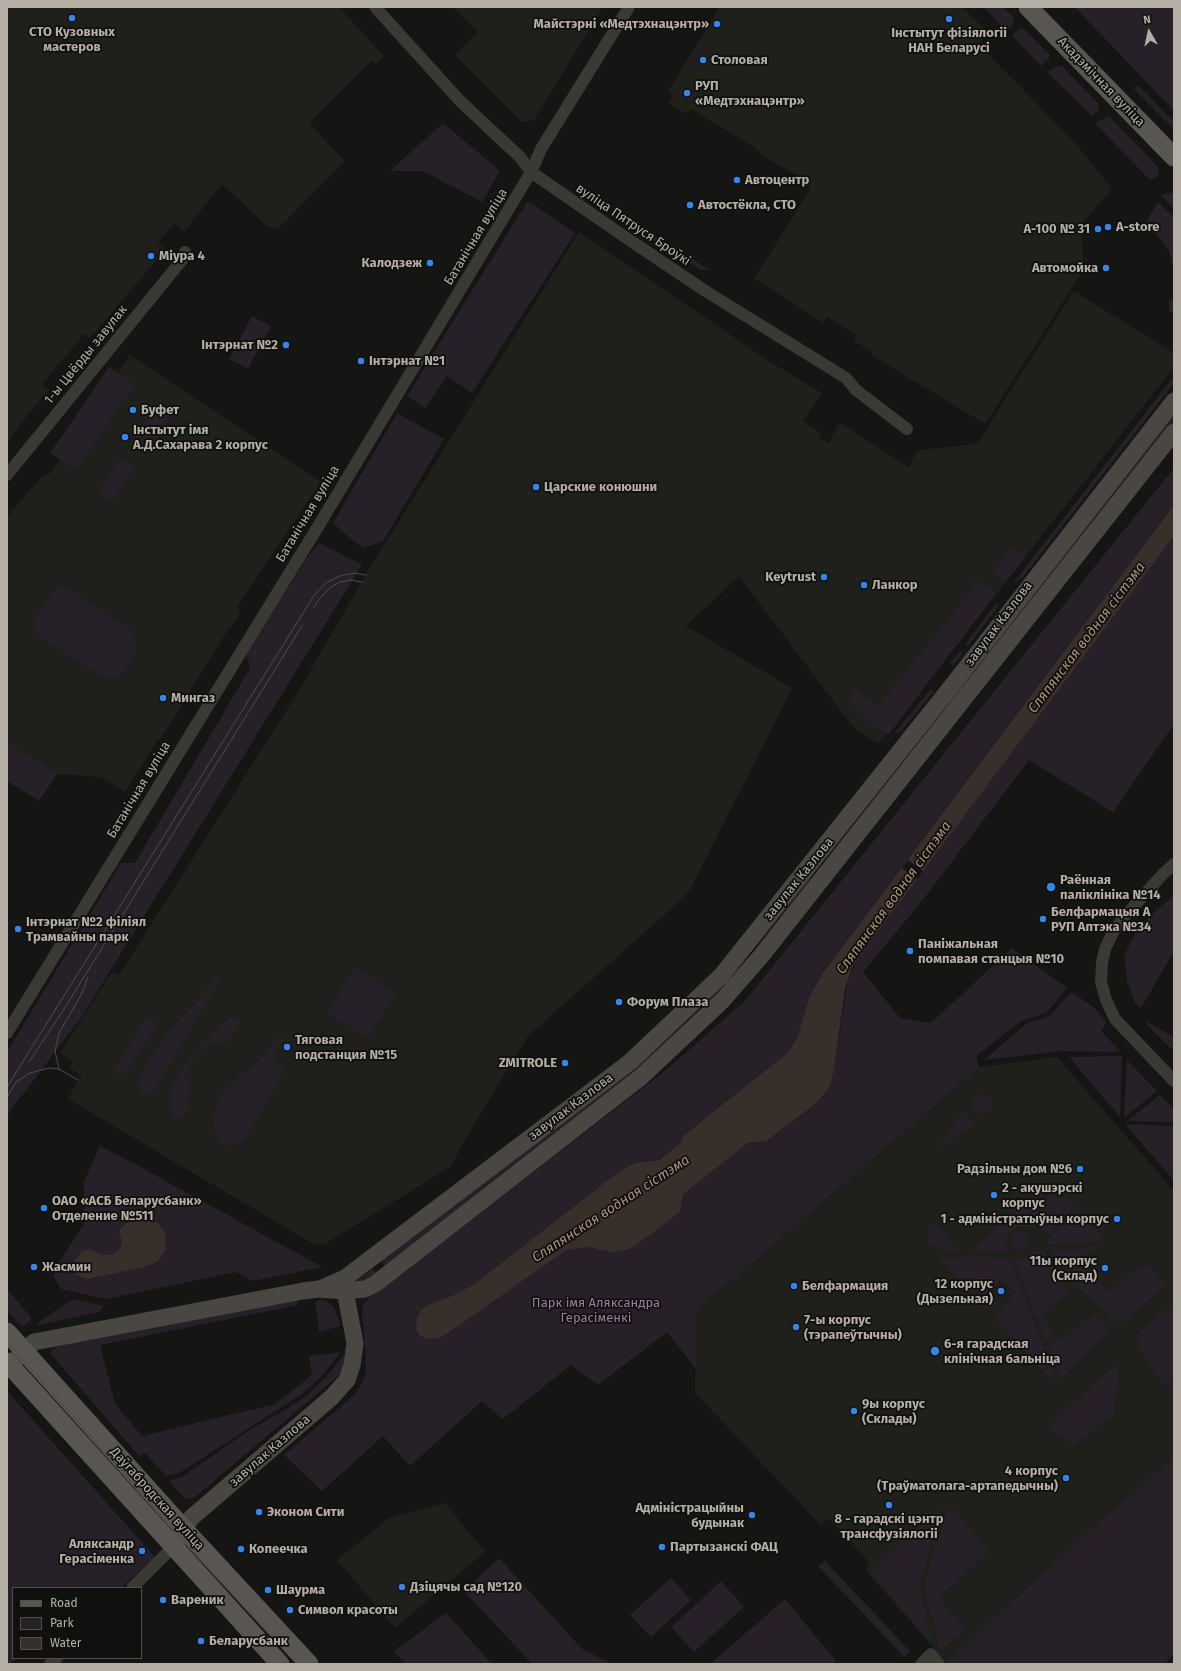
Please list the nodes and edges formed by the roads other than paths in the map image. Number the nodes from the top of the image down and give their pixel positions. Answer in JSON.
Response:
{"nodes":[{"id":1,"x":375,"y":7,"type":"edge"},
{"id":2,"x":629,"y":7,"type":"edge"},
{"id":3,"x":1028,"y":7,"type":"edge"},
{"id":4,"x":1174,"y":157,"type":"edge"},
{"id":5,"x":531,"y":172,"type":"junction"},
{"id":6,"x":185,"y":252,"type":"dead end"},
{"id":7,"x":1174,"y":401,"type":"edge"},
{"id":8,"x":907,"y":429,"type":"dead end"},
{"id":9,"x":1174,"y":432,"type":"edge"},
{"id":10,"x":7,"y":475,"type":"edge"},
{"id":11,"x":1174,"y":864,"type":"edge"},
{"id":12,"x":810,"y":865,"type":"junction"},
{"id":13,"x":825,"y":875,"type":"junction"},
{"id":14,"x":12,"y":1015,"type":"edge"},
{"id":15,"x":7,"y":1033,"type":"edge"},
{"id":16,"x":1174,"y":1081,"type":"edge"},
{"id":17,"x":345,"y":1285,"type":"junction"},
{"id":18,"x":7,"y":1332,"type":"edge"},
{"id":19,"x":24,"y":1351,"type":"junction"},
{"id":20,"x":8,"y":1364,"type":"edge"},
{"id":21,"x":184,"y":1529,"type":"junction"},
{"id":22,"x":173,"y":1547,"type":"junction"},
{"id":23,"x":133,"y":1587,"type":"edge"},
{"id":24,"x":280,"y":1664,"type":"edge"},
{"id":25,"x":309,"y":1664,"type":"edge"},
{"id":26,"x":921,"y":1664,"type":"edge"},
{"id":27,"x":939,"y":1664,"type":"edge"}],
"edges":[{"from":1,"to":5,"type":"street","name":"вуліца Пятруся Броўкі"},
{"from":2,"to":5,"type":"street","name":"Батанічная вуліца"},
{"from":3,"to":4,"type":"main road","name":"Акадэмічная вуліца"},
{"from":5,"to":8,"type":"street","name":"вуліца Пятруся Броўкі"},
{"from":5,"to":14,"type":"street","name":"Батанічная вуліца"},
{"from":6,"to":10,"type":"street","name":"1-ы Цвёрды завулак"},
{"from":7,"to":12,"type":"main road","name":"завулак Казлова"},
{"from":9,"to":13,"type":"main road","name":"завулак Казлова"},
{"from":11,"to":16,"type":"street"},
{"from":12,"to":13,"type":"main road"},
{"from":12,"to":17,"type":"main road","name":"завулак Казлова"},
{"from":13,"to":17,"type":"main road","name":"завулак Казлова"},
{"from":14,"to":15,"type":"street","name":"Батанічная вуліца"},
{"from":17,"to":19,"type":"main road","name":"завулак Казлова"},
{"from":17,"to":21,"type":"main road","name":"завулак Казлова"},
{"from":18,"to":19,"type":"main road","name":"Даўгабродская вуліца"},
{"from":19,"to":20,"type":"main road","name":"завулак Казлова"},
{"from":19,"to":21,"type":"main road","name":"Даўгабродская вуліца"},
{"from":20,"to":22,"type":"main road","name":"Даўгабродская вуліца"},
{"from":21,"to":22,"type":"main road","name":"завулак Казлова"},
{"from":21,"to":25,"type":"main road","name":"Даўгабродская вуліца"},
{"from":22,"to":23,"type":"street","name":"завулак Казлова"},
{"from":22,"to":24,"type":"main road","name":"Даўгабродская вуліца"},
{"from":26,"to":27,"type":"street"}]}
